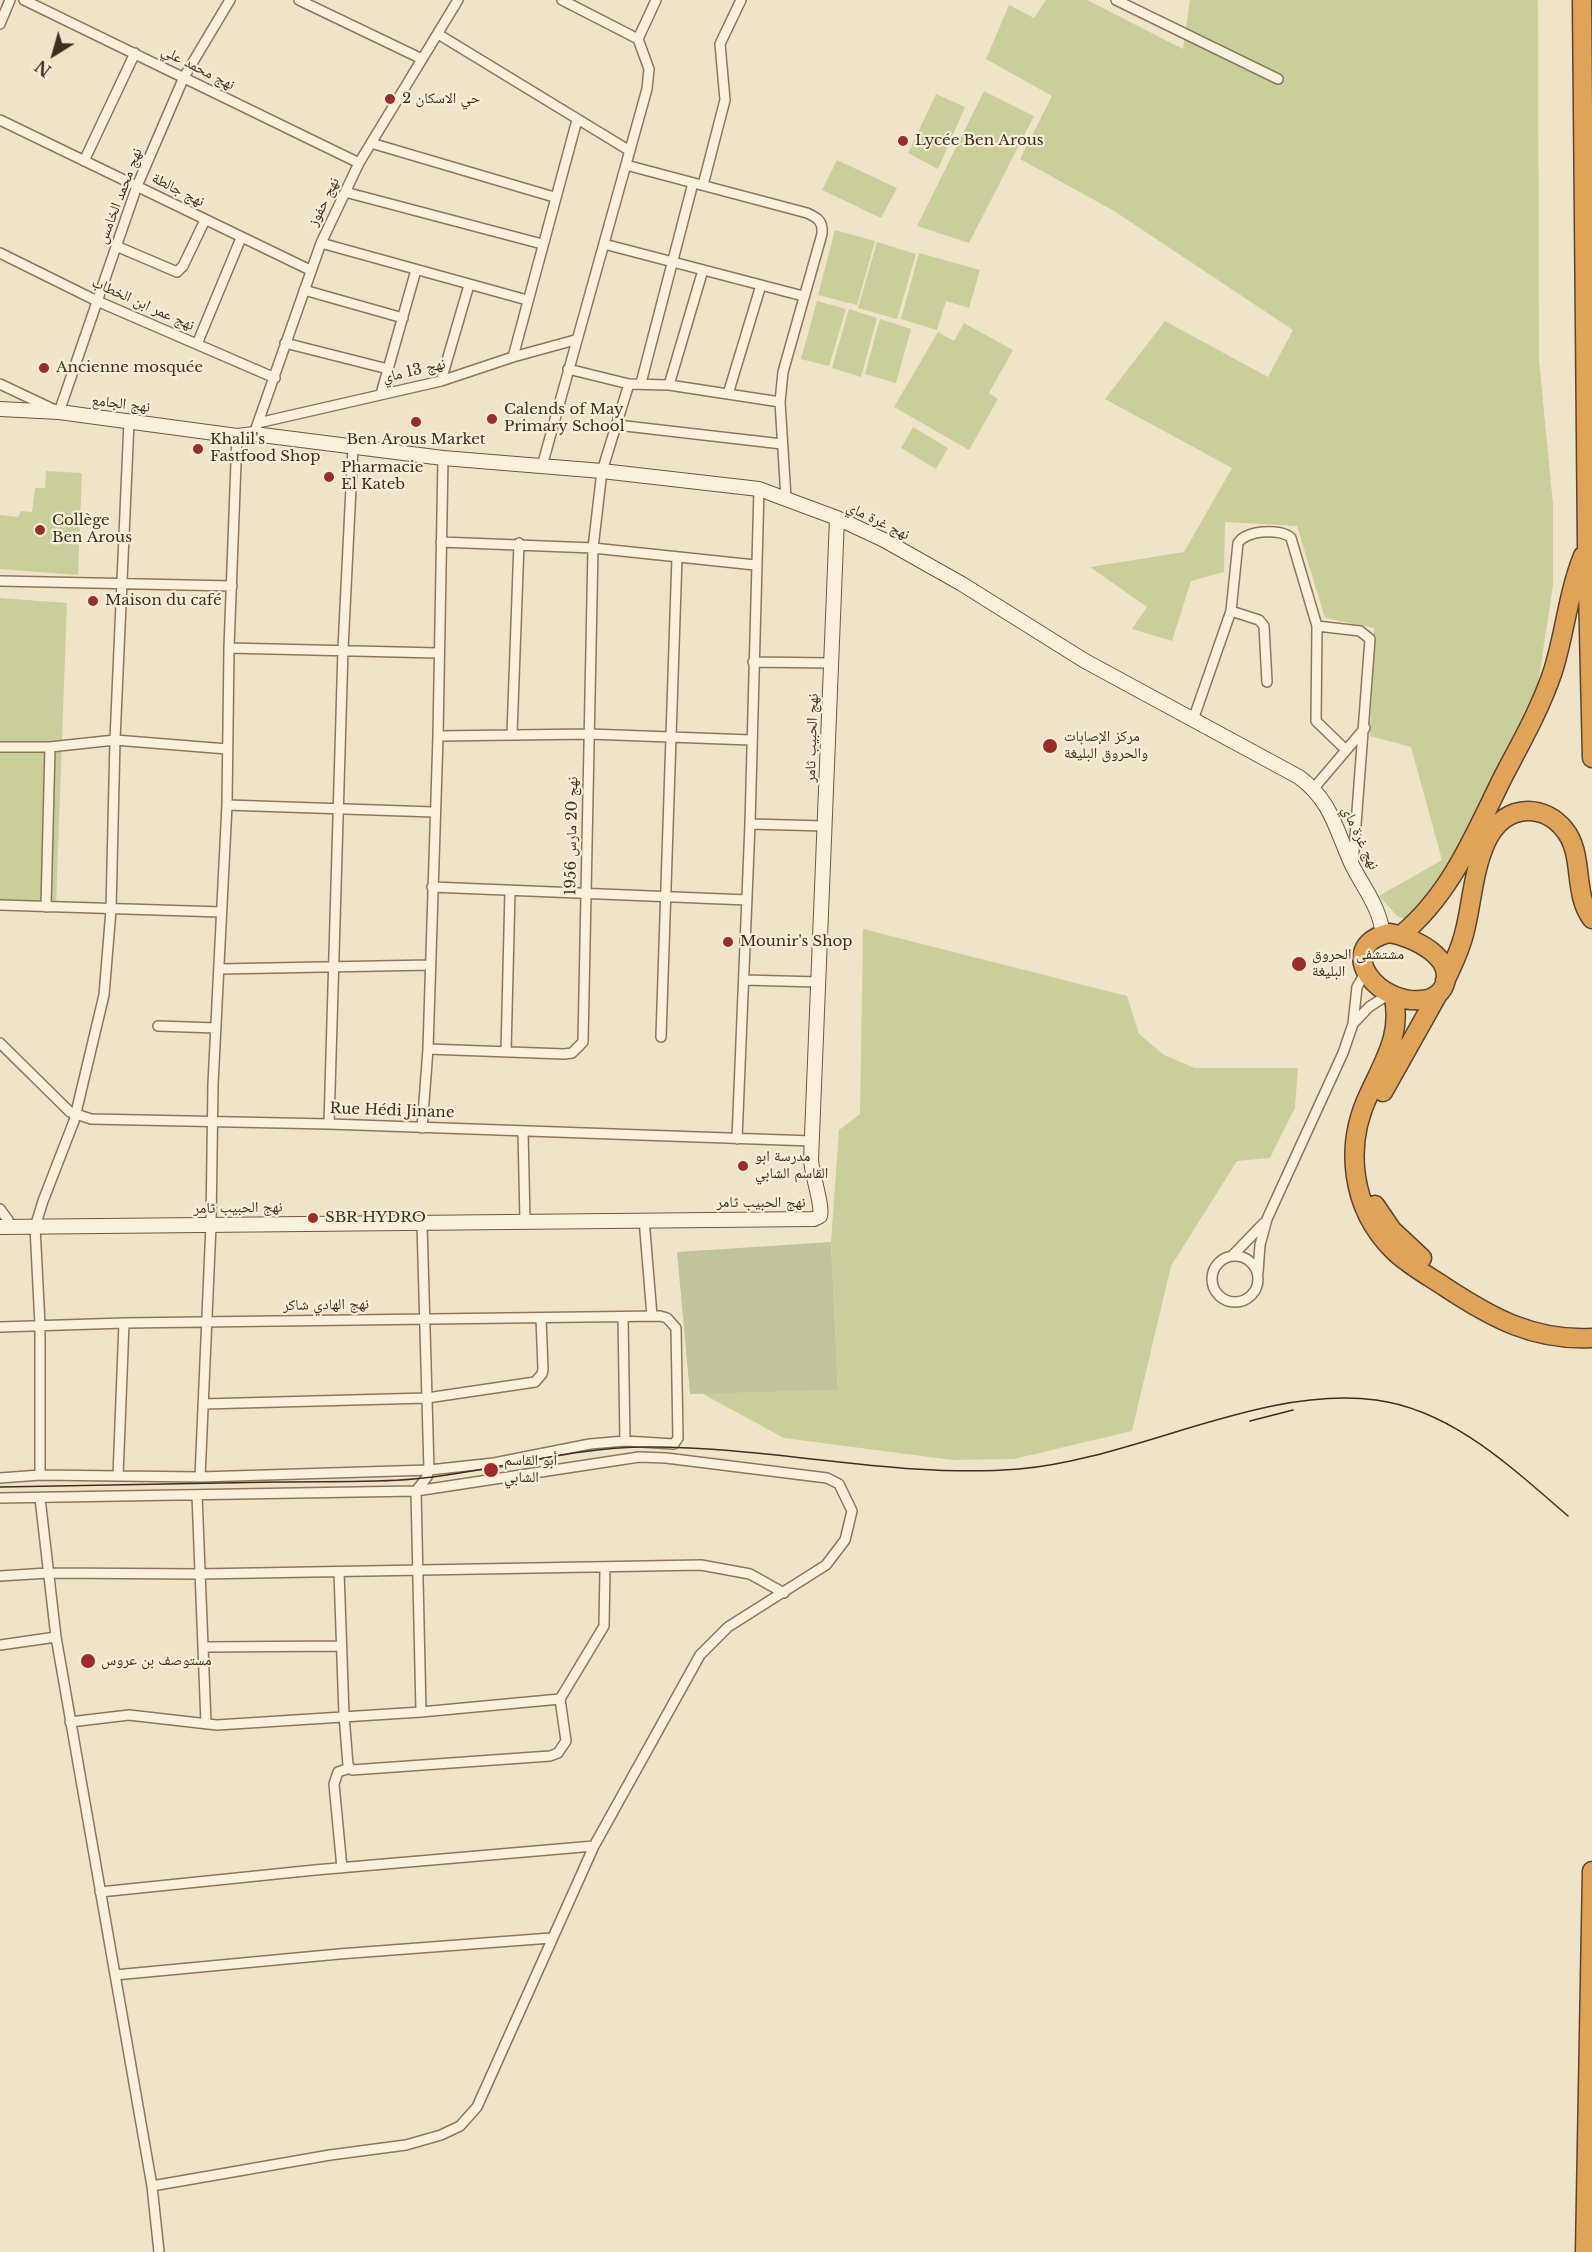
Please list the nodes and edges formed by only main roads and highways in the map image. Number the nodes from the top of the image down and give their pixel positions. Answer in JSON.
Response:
{"nodes":[{"id":1,"x":1582,"y":0,"type":"edge"},
{"id":2,"x":1587,"y":546,"type":"junction"},
{"id":3,"x":1592,"y":758,"type":"edge"},
{"id":4,"x":1592,"y":919,"type":"edge"},
{"id":5,"x":1394,"y":935,"type":"junction"},
{"id":6,"x":1442,"y":988,"type":"junction"},
{"id":7,"x":1391,"y":994,"type":"junction"},
{"id":8,"x":1592,"y":1326,"type":"edge"},
{"id":9,"x":1542,"y":1329,"type":"junction"},
{"id":10,"x":1592,"y":1338,"type":"edge"},
{"id":11,"x":1592,"y":1870,"type":"edge"},
{"id":12,"x":1585,"y":2252,"type":"edge"}],
"edges":[{"from":1,"to":2,"type":"highway"},
{"from":2,"to":3,"type":"highway"},
{"from":2,"to":5,"type":"highway"},
{"from":4,"to":6,"type":"highway"},
{"from":5,"to":6,"type":"highway"},
{"from":5,"to":7,"type":"highway"},
{"from":6,"to":7,"type":"highway"},
{"from":6,"to":9,"type":"highway"},
{"from":7,"to":9,"type":"highway"},
{"from":8,"to":9,"type":"highway"},
{"from":9,"to":10,"type":"highway"},
{"from":11,"to":12,"type":"highway"}]}
